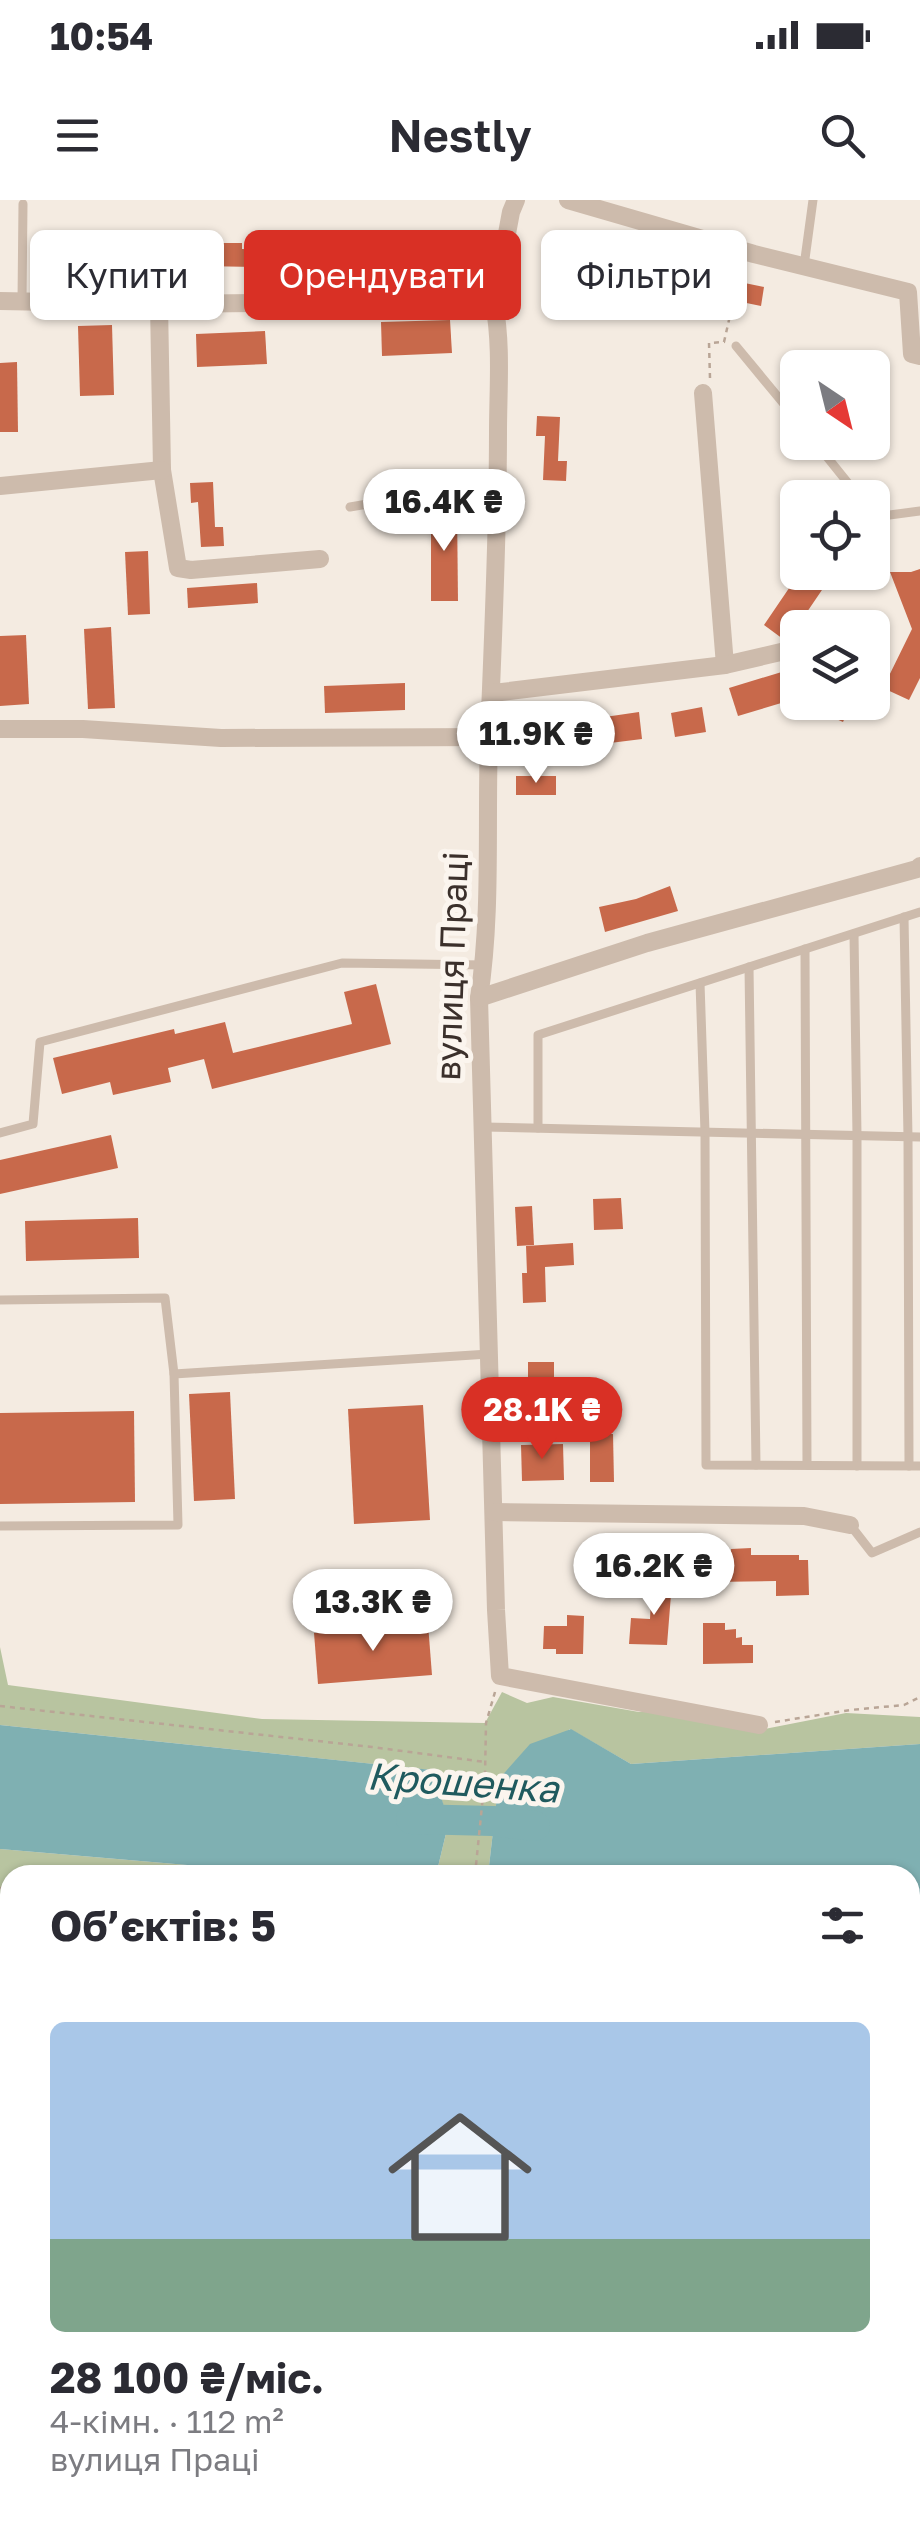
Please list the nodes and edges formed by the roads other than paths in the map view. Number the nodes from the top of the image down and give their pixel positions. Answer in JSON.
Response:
{"nodes":[{"id":1,"x":516,"y":200,"type":"edge"},
{"id":2,"x":568,"y":200,"type":"edge"},
{"id":3,"x":813,"y":200,"type":"edge"},
{"id":4,"x":24,"y":204,"type":"dead end"},
{"id":5,"x":508,"y":230,"type":"edge"},
{"id":6,"x":804,"y":266,"type":"junction"},
{"id":7,"x":0,"y":301,"type":"edge"},
{"id":8,"x":22,"y":303,"type":"junction"},
{"id":9,"x":30,"y":303,"type":"edge"},
{"id":10,"x":159,"y":320,"type":"edge"},
{"id":11,"x":497,"y":320,"type":"edge"},
{"id":12,"x":736,"y":346,"type":"dead end"},
{"id":13,"x":920,"y":356,"type":"edge"},
{"id":14,"x":704,"y":393,"type":"road end"},
{"id":15,"x":780,"y":399,"type":"edge"},
{"id":16,"x":829,"y":460,"type":"edge"},
{"id":17,"x":162,"y":470,"type":"junction"},
{"id":18,"x":846,"y":480,"type":"edge"},
{"id":19,"x":0,"y":486,"type":"edge"},
{"id":20,"x":498,"y":497,"type":"junction"},
{"id":21,"x":350,"y":506,"type":"dead end"},
{"id":22,"x":920,"y":511,"type":"edge"},
{"id":23,"x":890,"y":515,"type":"edge"},
{"id":24,"x":320,"y":559,"type":"dead end"},
{"id":25,"x":780,"y":652,"type":"edge"},
{"id":26,"x":725,"y":665,"type":"junction"},
{"id":27,"x":493,"y":693,"type":"junction"},
{"id":28,"x":0,"y":729,"type":"edge"},
{"id":29,"x":490,"y":737,"type":"junction"},
{"id":30,"x":920,"y":866,"type":"edge"},
{"id":31,"x":920,"y":912,"type":"edge"},
{"id":32,"x":904,"y":917,"type":"junction"},
{"id":33,"x":854,"y":934,"type":"junction"},
{"id":34,"x":805,"y":949,"type":"junction"},
{"id":35,"x":484,"y":965,"type":"junction"},
{"id":36,"x":749,"y":968,"type":"junction"},
{"id":37,"x":700,"y":983,"type":"junction"},
{"id":38,"x":480,"y":998,"type":"junction"},
{"id":39,"x":481,"y":1126,"type":"junction"},
{"id":40,"x":538,"y":1128,"type":"junction"},
{"id":41,"x":706,"y":1132,"type":"junction"},
{"id":42,"x":0,"y":1133,"type":"edge"},
{"id":43,"x":752,"y":1133,"type":"junction"},
{"id":44,"x":806,"y":1134,"type":"junction"},
{"id":45,"x":858,"y":1136,"type":"junction"},
{"id":46,"x":914,"y":1137,"type":"edge"},
{"id":47,"x":0,"y":1300,"type":"edge"},
{"id":48,"x":489,"y":1354,"type":"junction"},
{"id":49,"x":174,"y":1374,"type":"junction"},
{"id":50,"x":756,"y":1465,"type":"junction"},
{"id":51,"x":807,"y":1466,"type":"junction"},
{"id":52,"x":858,"y":1466,"type":"junction"},
{"id":53,"x":914,"y":1466,"type":"edge"},
{"id":54,"x":494,"y":1512,"type":"junction"},
{"id":55,"x":850,"y":1524,"type":"joint"},
{"id":56,"x":0,"y":1526,"type":"edge"},
{"id":57,"x":920,"y":1532,"type":"edge"},
{"id":58,"x":759,"y":1725,"type":"road end"}],
"edges":[{"from":1,"to":5,"type":"street","name":"вулиця Праці"},
{"from":2,"to":6,"type":"street"},
{"from":3,"to":6,"type":"lane"},
{"from":4,"to":8,"type":"lane"},
{"from":6,"to":13,"type":"street"},
{"from":7,"to":8,"type":"street"},
{"from":8,"to":9,"type":"street"},
{"from":10,"to":17,"type":"street"},
{"from":11,"to":20,"type":"street","name":"вулиця Праці"},
{"from":12,"to":15,"type":"lane"},
{"from":14,"to":26,"type":"street"},
{"from":16,"to":18,"type":"lane"},
{"from":17,"to":19,"type":"street"},
{"from":17,"to":24,"type":"street"},
{"from":20,"to":21,"type":"lane"},
{"from":20,"to":27,"type":"street","name":"вулиця Праці"},
{"from":22,"to":23,"type":"lane"},
{"from":25,"to":26,"type":"street"},
{"from":26,"to":27,"type":"street"},
{"from":27,"to":29,"type":"street","name":"вулиця Праці"},
{"from":28,"to":29,"type":"street"},
{"from":29,"to":35,"type":"street","name":"вулиця Праці"},
{"from":30,"to":38,"type":"street"},
{"from":31,"to":32,"type":"lane"},
{"from":32,"to":33,"type":"lane"},
{"from":32,"to":46,"type":"lane"},
{"from":33,"to":34,"type":"lane"},
{"from":33,"to":45,"type":"lane"},
{"from":34,"to":36,"type":"lane"},
{"from":34,"to":44,"type":"lane"},
{"from":35,"to":38,"type":"street","name":"вулиця Праці"},
{"from":35,"to":42,"type":"lane"},
{"from":36,"to":37,"type":"lane"},
{"from":36,"to":43,"type":"lane"},
{"from":37,"to":40,"type":"lane"},
{"from":37,"to":41,"type":"lane"},
{"from":38,"to":39,"type":"street","name":"вулиця Праці"},
{"from":39,"to":40,"type":"lane"},
{"from":39,"to":48,"type":"street","name":"вулиця Праці"},
{"from":40,"to":41,"type":"lane"},
{"from":41,"to":43,"type":"lane"},
{"from":41,"to":50,"type":"lane"},
{"from":43,"to":44,"type":"lane"},
{"from":43,"to":50,"type":"lane"},
{"from":44,"to":45,"type":"lane"},
{"from":44,"to":51,"type":"lane"},
{"from":45,"to":46,"type":"lane"},
{"from":45,"to":52,"type":"lane"},
{"from":46,"to":53,"type":"lane"},
{"from":47,"to":49,"type":"lane"},
{"from":48,"to":49,"type":"lane"},
{"from":48,"to":54,"type":"street","name":"вулиця Праці"},
{"from":49,"to":56,"type":"lane"},
{"from":50,"to":51,"type":"lane"},
{"from":51,"to":52,"type":"lane"},
{"from":52,"to":53,"type":"lane"},
{"from":54,"to":55,"type":"street"},
{"from":54,"to":58,"type":"street","name":"вулиця Праці"},
{"from":55,"to":57,"type":"lane"}]}
